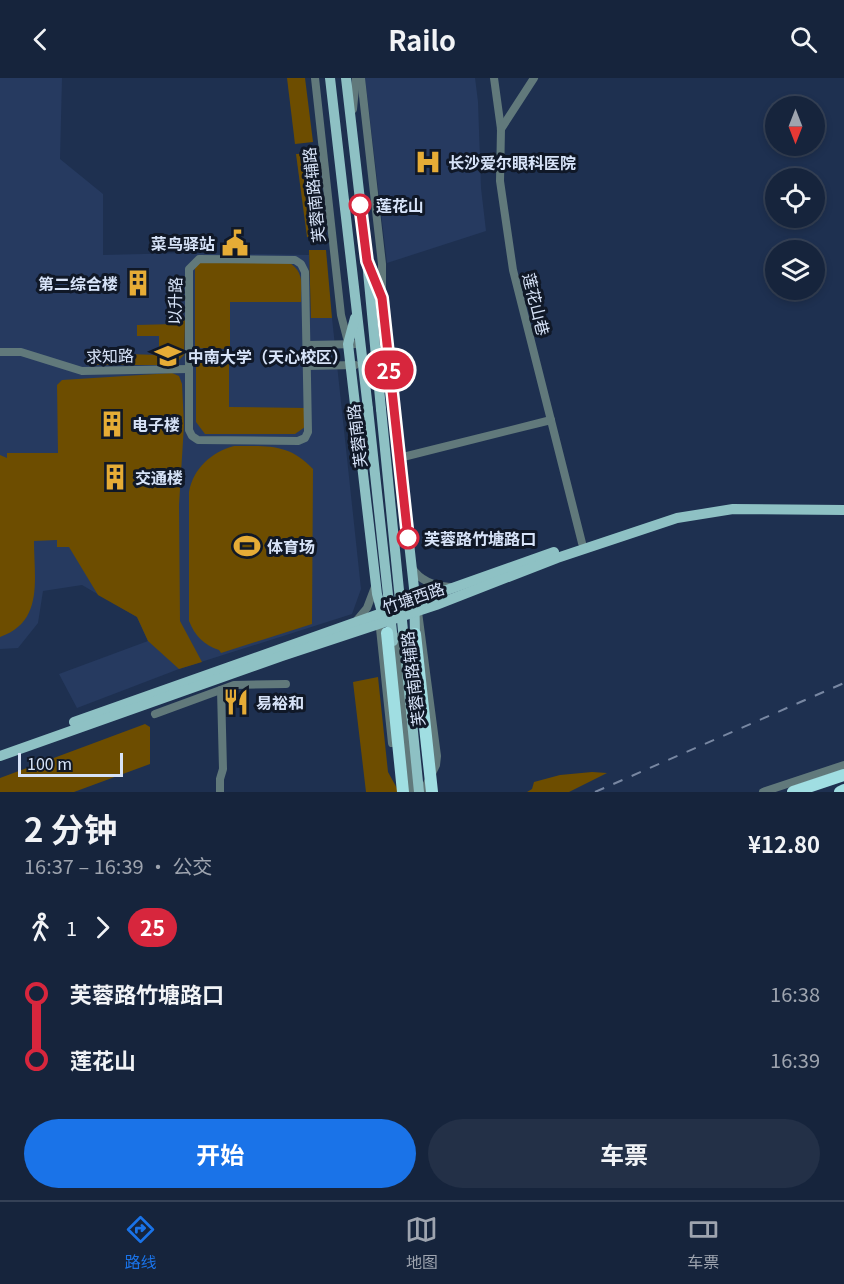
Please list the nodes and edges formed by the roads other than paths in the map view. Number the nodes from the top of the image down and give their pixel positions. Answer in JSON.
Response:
{"nodes":[{"id":1,"x":315,"y":78,"type":"edge"},
{"id":2,"x":330,"y":78,"type":"edge"},
{"id":3,"x":346,"y":78,"type":"edge"},
{"id":4,"x":356,"y":78,"type":"edge"},
{"id":5,"x":361,"y":78,"type":"edge"},
{"id":6,"x":494,"y":78,"type":"edge"},
{"id":7,"x":532,"y":78,"type":"edge"},
{"id":8,"x":351,"y":127,"type":"junction"},
{"id":9,"x":501,"y":129,"type":"junction"},
{"id":10,"x":367,"y":261,"type":"junction"},
{"id":11,"x":382,"y":298,"type":"junction"},
{"id":12,"x":357,"y":312,"type":"junction"},
{"id":13,"x":360,"y":344,"type":"junction"},
{"id":14,"x":307,"y":345,"type":"junction"},
{"id":15,"x":348,"y":345,"type":"junction"},
{"id":16,"x":0,"y":352,"type":"edge"},
{"id":17,"x":351,"y":365,"type":"junction"},
{"id":18,"x":363,"y":365,"type":"junction"},
{"id":19,"x":308,"y":366,"type":"junction"},
{"id":20,"x":188,"y":369,"type":"junction"},
{"id":21,"x":551,"y":420,"type":"junction"},
{"id":22,"x":399,"y":458,"type":"junction"},
{"id":23,"x":844,"y":504,"type":"edge"},
{"id":24,"x":844,"y":510,"type":"edge"},
{"id":25,"x":582,"y":543,"type":"junction"},
{"id":26,"x":411,"y":566,"type":"junction"},
{"id":27,"x":375,"y":578,"type":"junction"},
{"id":28,"x":459,"y":586,"type":"junction"},
{"id":29,"x":414,"y":609,"type":"junction"},
{"id":30,"x":383,"y":622,"type":"junction"},
{"id":31,"x":353,"y":628,"type":"junction"},
{"id":32,"x":416,"y":634,"type":"joint"},
{"id":33,"x":286,"y":684,"type":"dead end"},
{"id":34,"x":221,"y":690,"type":"junction"},
{"id":35,"x":155,"y":714,"type":"dead end"},
{"id":36,"x":0,"y":749,"type":"edge"},
{"id":37,"x":0,"y":756,"type":"edge"},
{"id":38,"x":844,"y":765,"type":"edge"},
{"id":39,"x":844,"y":775,"type":"edge"},
{"id":40,"x":844,"y":790,"type":"edge"},
{"id":41,"x":220,"y":792,"type":"edge"},
{"id":42,"x":413,"y":792,"type":"edge"},
{"id":43,"x":432,"y":792,"type":"edge"},
{"id":44,"x":763,"y":792,"type":"edge"},
{"id":45,"x":793,"y":792,"type":"edge"},
{"id":46,"x":840,"y":792,"type":"edge"}],
"edges":[{"from":1,"to":15,"type":"street","name":"芙蓉南路辅路"},
{"from":2,"to":12,"type":"main road","name":"芙蓉南路"},
{"from":3,"to":8,"type":"main road","name":"芙蓉南路"},
{"from":4,"to":8,"type":"street"},
{"from":5,"to":11,"type":"street"},
{"from":6,"to":9,"type":"street","name":"莲花山巷"},
{"from":7,"to":9,"type":"street"},
{"from":8,"to":10,"type":"main road","name":"芙蓉南路"},
{"from":9,"to":21,"type":"street","name":"莲花山巷"},
{"from":10,"to":11,"type":"main road"},
{"from":10,"to":42,"type":"main road","name":"芙蓉南路","bridge":true},
{"from":11,"to":22,"type":"main road"},
{"from":12,"to":13,"type":"main road","name":"芙蓉南路"},
{"from":12,"to":15,"type":"main road"},
{"from":13,"to":15,"type":"street"},
{"from":13,"to":18,"type":"main road","name":"芙蓉南路"},
{"from":14,"to":15,"type":"street"},
{"from":14,"to":19,"type":"street","name":"以升路"},
{"from":14,"to":20,"type":"street","name":"以升路"},
{"from":15,"to":17,"type":"main road"},
{"from":16,"to":20,"type":"street","name":"求知路"},
{"from":17,"to":18,"type":"street"},
{"from":17,"to":19,"type":"street"},
{"from":17,"to":27,"type":"main road"},
{"from":18,"to":42,"type":"main road","name":"芙蓉南路","bridge":true},
{"from":19,"to":20,"type":"street","name":"以升路"},
{"from":21,"to":22,"type":"street"},
{"from":21,"to":25,"type":"street","name":"莲花山巷"},
{"from":22,"to":26,"type":"main road"},
{"from":23,"to":25,"type":"main road","name":"竹塘西路"},
{"from":24,"to":29,"type":"main road","name":"竹塘西路"},
{"from":25,"to":28,"type":"main road","name":"竹塘西路"},
{"from":26,"to":28,"type":"street"},
{"from":26,"to":29,"type":"main road"},
{"from":27,"to":30,"type":"main road"},
{"from":27,"to":31,"type":"street"},
{"from":28,"to":29,"type":"main road","name":"竹塘西路"},
{"from":29,"to":30,"type":"main road","name":"竹塘西路"},
{"from":29,"to":32,"type":"main road"},
{"from":29,"to":42,"type":"street","name":"芙蓉南路辅路"},
{"from":29,"to":42,"type":"street","name":"芙蓉南路辅路"},
{"from":30,"to":31,"type":"main road","name":"竹塘西路"},
{"from":30,"to":42,"type":"highway","bridge":true},
{"from":31,"to":36,"type":"main road","name":"竹塘西路"},
{"from":31,"to":37,"type":"main road","name":"竹塘西路"},
{"from":32,"to":43,"type":"highway","bridge":true},
{"from":33,"to":34,"type":"street"},
{"from":34,"to":35,"type":"street"},
{"from":34,"to":41,"type":"street"},
{"from":38,"to":44,"type":"street"},
{"from":39,"to":45,"type":"highway"},
{"from":40,"to":46,"type":"highway"}]}
